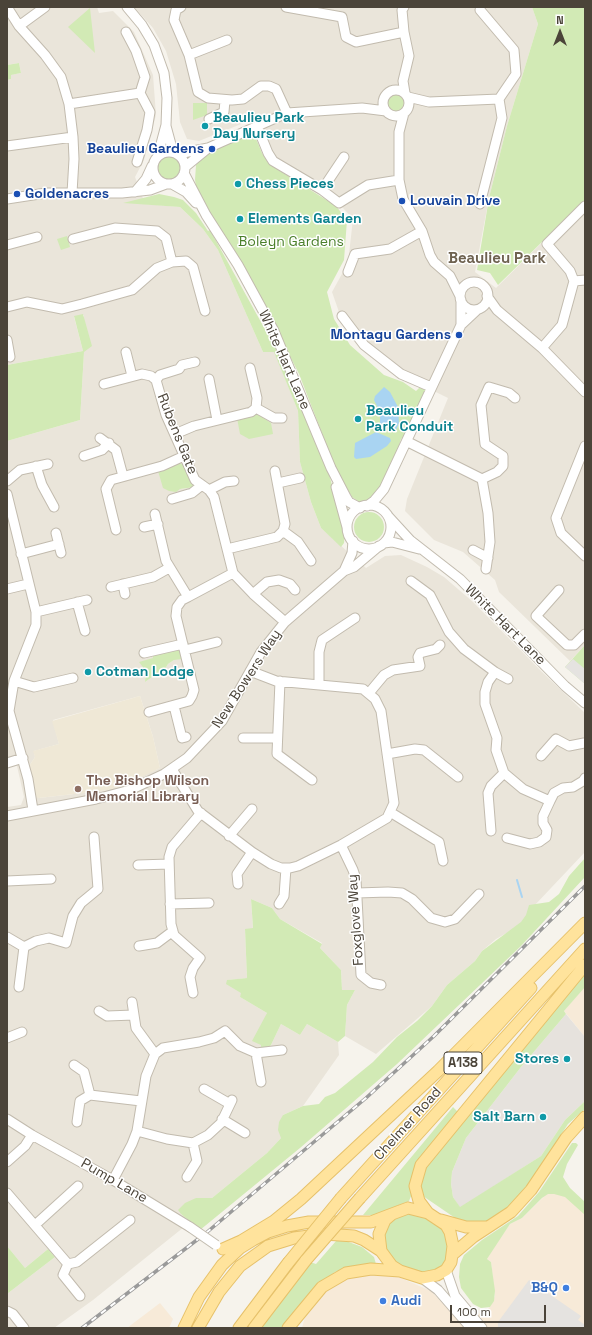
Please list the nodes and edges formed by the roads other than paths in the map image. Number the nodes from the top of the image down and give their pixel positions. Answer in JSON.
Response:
{"nodes":[{"id":1,"x":7,"y":7,"type":"edge"},
{"id":2,"x":45,"y":7,"type":"edge"},
{"id":3,"x":127,"y":7,"type":"edge"},
{"id":4,"x":181,"y":7,"type":"edge"},
{"id":5,"x":286,"y":7,"type":"edge"},
{"id":6,"x":342,"y":7,"type":"edge"},
{"id":7,"x":404,"y":7,"type":"edge"},
{"id":8,"x":480,"y":10,"type":"dead end"},
{"id":9,"x":342,"y":17,"type":"junction"},
{"id":10,"x":19,"y":26,"type":"junction"},
{"id":11,"x":126,"y":32,"type":"dead end"},
{"id":12,"x":404,"y":32,"type":"junction"},
{"id":13,"x":227,"y":40,"type":"dead end"},
{"id":14,"x":189,"y":55,"type":"junction"},
{"id":15,"x":403,"y":81,"type":"junction"},
{"id":16,"x":140,"y":93,"type":"junction"},
{"id":17,"x":406,"y":95,"type":"junction"},
{"id":18,"x":387,"y":96,"type":"junction"},
{"id":19,"x":224,"y":100,"type":"junction"},
{"id":20,"x":499,"y":100,"type":"junction"},
{"id":21,"x":426,"y":102,"type":"junction"},
{"id":22,"x":69,"y":104,"type":"junction"},
{"id":23,"x":362,"y":108,"type":"junction"},
{"id":24,"x":388,"y":112,"type":"junction"},
{"id":25,"x":406,"y":112,"type":"junction"},
{"id":26,"x":287,"y":114,"type":"junction"},
{"id":27,"x":209,"y":119,"type":"dead end"},
{"id":28,"x":166,"y":125,"type":"junction"},
{"id":29,"x":258,"y":126,"type":"junction"},
{"id":30,"x":400,"y":132,"type":"junction"},
{"id":31,"x":73,"y":137,"type":"junction"},
{"id":32,"x":7,"y":146,"type":"edge"},
{"id":33,"x":208,"y":148,"type":"junction"},
{"id":34,"x":176,"y":153,"type":"junction"},
{"id":35,"x":158,"y":155,"type":"junction"},
{"id":36,"x":344,"y":157,"type":"dead end"},
{"id":37,"x":137,"y":162,"type":"dead end"},
{"id":38,"x":152,"y":166,"type":"junction"},
{"id":39,"x":185,"y":170,"type":"junction"},
{"id":40,"x":399,"y":180,"type":"junction"},
{"id":41,"x":169,"y":184,"type":"junction"},
{"id":42,"x":322,"y":190,"type":"junction"},
{"id":43,"x":135,"y":192,"type":"junction"},
{"id":44,"x":72,"y":193,"type":"junction"},
{"id":45,"x":7,"y":199,"type":"edge"},
{"id":46,"x":480,"y":204,"type":"dead end"},
{"id":47,"x":585,"y":206,"type":"edge"},
{"id":48,"x":206,"y":215,"type":"junction"},
{"id":49,"x":422,"y":231,"type":"junction"},
{"id":50,"x":38,"y":237,"type":"dead end"},
{"id":51,"x":73,"y":239,"type":"dead end"},
{"id":52,"x":7,"y":245,"type":"edge"},
{"id":53,"x":172,"y":262,"type":"junction"},
{"id":54,"x":348,"y":272,"type":"dead end"},
{"id":55,"x":450,"y":276,"type":"junction"},
{"id":56,"x":585,"y":280,"type":"edge"},
{"id":57,"x":574,"y":281,"type":"junction"},
{"id":58,"x":471,"y":283,"type":"junction"},
{"id":59,"x":488,"y":296,"type":"junction"},
{"id":60,"x":461,"y":298,"type":"junction"},
{"id":61,"x":7,"y":307,"type":"edge"},
{"id":62,"x":479,"y":309,"type":"junction"},
{"id":63,"x":205,"y":311,"type":"dead end"},
{"id":64,"x":342,"y":316,"type":"dead end"},
{"id":65,"x":506,"y":318,"type":"junction"},
{"id":66,"x":461,"y":325,"type":"junction"},
{"id":67,"x":7,"y":340,"type":"edge"},
{"id":68,"x":542,"y":348,"type":"junction"},
{"id":69,"x":126,"y":352,"type":"dead end"},
{"id":70,"x":10,"y":357,"type":"dead end"},
{"id":71,"x":195,"y":362,"type":"dead end"},
{"id":72,"x":250,"y":368,"type":"dead end"},
{"id":73,"x":132,"y":376,"type":"junction"},
{"id":74,"x":209,"y":379,"type":"dead end"},
{"id":75,"x":156,"y":380,"type":"junction"},
{"id":76,"x":104,"y":384,"type":"dead end"},
{"id":77,"x":432,"y":387,"type":"junction"},
{"id":78,"x":585,"y":392,"type":"edge"},
{"id":79,"x":515,"y":398,"type":"dead end"},
{"id":80,"x":256,"y":408,"type":"junction"},
{"id":81,"x":282,"y":418,"type":"dead end"},
{"id":82,"x":218,"y":420,"type":"junction"},
{"id":83,"x":175,"y":434,"type":"junction"},
{"id":84,"x":100,"y":438,"type":"dead end"},
{"id":85,"x":111,"y":442,"type":"junction"},
{"id":86,"x":408,"y":442,"type":"junction"},
{"id":87,"x":585,"y":446,"type":"edge"},
{"id":88,"x":84,"y":456,"type":"dead end"},
{"id":89,"x":184,"y":456,"type":"junction"},
{"id":90,"x":48,"y":464,"type":"dead end"},
{"id":91,"x":36,"y":466,"type":"junction"},
{"id":92,"x":331,"y":468,"type":"junction"},
{"id":93,"x":275,"y":470,"type":"dead end"},
{"id":94,"x":123,"y":476,"type":"junction"},
{"id":95,"x":300,"y":478,"type":"dead end"},
{"id":96,"x":482,"y":479,"type":"junction"},
{"id":97,"x":7,"y":481,"type":"edge"},
{"id":98,"x":234,"y":481,"type":"dead end"},
{"id":99,"x":278,"y":483,"type":"junction"},
{"id":100,"x":205,"y":488,"type":"junction"},
{"id":101,"x":384,"y":489,"type":"junction"},
{"id":102,"x":7,"y":494,"type":"edge"},
{"id":103,"x":172,"y":499,"type":"dead end"},
{"id":104,"x":54,"y":507,"type":"dead end"},
{"id":105,"x":363,"y":507,"type":"junction"},
{"id":106,"x":155,"y":514,"type":"dead end"},
{"id":107,"x":386,"y":514,"type":"junction"},
{"id":108,"x":158,"y":524,"type":"junction"},
{"id":109,"x":144,"y":527,"type":"dead end"},
{"id":110,"x":116,"y":530,"type":"dead end"},
{"id":111,"x":348,"y":530,"type":"junction"},
{"id":112,"x":11,"y":531,"type":"edge"},
{"id":113,"x":283,"y":531,"type":"junction"},
{"id":114,"x":56,"y":533,"type":"dead end"},
{"id":115,"x":353,"y":541,"type":"junction"},
{"id":116,"x":59,"y":544,"type":"junction"},
{"id":117,"x":381,"y":545,"type":"junction"},
{"id":118,"x":227,"y":550,"type":"junction"},
{"id":119,"x":422,"y":550,"type":"junction"},
{"id":120,"x":473,"y":550,"type":"dead end"},
{"id":121,"x":61,"y":553,"type":"dead end"},
{"id":122,"x":21,"y":554,"type":"junction"},
{"id":123,"x":585,"y":556,"type":"edge"},
{"id":124,"x":488,"y":558,"type":"junction"},
{"id":125,"x":311,"y":561,"type":"dead end"},
{"id":126,"x":169,"y":568,"type":"junction"},
{"id":127,"x":486,"y":569,"type":"dead end"},
{"id":128,"x":344,"y":571,"type":"junction"},
{"id":129,"x":233,"y":573,"type":"junction"},
{"id":130,"x":411,"y":581,"type":"dead end"},
{"id":131,"x":28,"y":584,"type":"junction"},
{"id":132,"x":123,"y":584,"type":"junction"},
{"id":133,"x":111,"y":587,"type":"dead end"},
{"id":134,"x":7,"y":589,"type":"edge"},
{"id":135,"x":295,"y":590,"type":"dead end"},
{"id":136,"x":559,"y":590,"type":"dead end"},
{"id":137,"x":125,"y":594,"type":"dead end"},
{"id":138,"x":253,"y":594,"type":"junction"},
{"id":139,"x":188,"y":597,"type":"junction"},
{"id":140,"x":36,"y":612,"type":"junction"},
{"id":141,"x":355,"y":618,"type":"dead end"},
{"id":142,"x":285,"y":622,"type":"junction"},
{"id":143,"x":86,"y":631,"type":"dead end"},
{"id":144,"x":585,"y":634,"type":"edge"},
{"id":145,"x":217,"y":642,"type":"dead end"},
{"id":146,"x":440,"y":645,"type":"dead end"},
{"id":147,"x":184,"y":647,"type":"junction"},
{"id":148,"x":144,"y":653,"type":"dead end"},
{"id":149,"x":250,"y":671,"type":"junction"},
{"id":150,"x":495,"y":672,"type":"junction"},
{"id":151,"x":73,"y":678,"type":"dead end"},
{"id":152,"x":508,"y":679,"type":"dead end"},
{"id":153,"x":14,"y":681,"type":"junction"},
{"id":154,"x":280,"y":681,"type":"junction"},
{"id":155,"x":319,"y":684,"type":"junction"},
{"id":156,"x":369,"y":694,"type":"junction"},
{"id":157,"x":585,"y":703,"type":"edge"},
{"id":158,"x":174,"y":706,"type":"junction"},
{"id":159,"x":8,"y":711,"type":"edge"},
{"id":160,"x":149,"y":712,"type":"dead end"},
{"id":161,"x":186,"y":737,"type":"dead end"},
{"id":162,"x":243,"y":738,"type":"dead end"},
{"id":163,"x":277,"y":738,"type":"junction"},
{"id":164,"x":585,"y":743,"type":"edge"},
{"id":165,"x":387,"y":754,"type":"junction"},
{"id":166,"x":541,"y":756,"type":"dead end"},
{"id":167,"x":23,"y":758,"type":"junction"},
{"id":168,"x":7,"y":763,"type":"edge"},
{"id":169,"x":172,"y":769,"type":"junction"},
{"id":170,"x":504,"y":774,"type":"junction"},
{"id":171,"x":458,"y":777,"type":"dead end"},
{"id":172,"x":585,"y":778,"type":"edge"},
{"id":173,"x":312,"y":780,"type":"dead end"},
{"id":174,"x":550,"y":801,"type":"junction"},
{"id":175,"x":252,"y":809,"type":"dead end"},
{"id":176,"x":33,"y":810,"type":"junction"},
{"id":177,"x":390,"y":812,"type":"junction"},
{"id":178,"x":201,"y":813,"type":"junction"},
{"id":179,"x":7,"y":816,"type":"edge"},
{"id":180,"x":491,"y":831,"type":"dead end"},
{"id":181,"x":229,"y":836,"type":"junction"},
{"id":182,"x":94,"y":837,"type":"dead end"},
{"id":183,"x":507,"y":838,"type":"dead end"},
{"id":184,"x":341,"y":845,"type":"junction"},
{"id":185,"x":252,"y":852,"type":"junction"},
{"id":186,"x":443,"y":861,"type":"dead end"},
{"id":187,"x":169,"y":864,"type":"junction"},
{"id":188,"x":138,"y":865,"type":"dead end"},
{"id":189,"x":286,"y":868,"type":"junction"},
{"id":190,"x":51,"y":879,"type":"dead end"},
{"id":191,"x":7,"y":881,"type":"edge"},
{"id":192,"x":238,"y":884,"type":"dead end"},
{"id":193,"x":357,"y":893,"type":"junction"},
{"id":194,"x":479,"y":894,"type":"dead end"},
{"id":195,"x":209,"y":903,"type":"dead end"},
{"id":196,"x":170,"y":904,"type":"junction"},
{"id":197,"x":279,"y":904,"type":"dead end"},
{"id":198,"x":585,"y":923,"type":"edge"},
{"id":199,"x":585,"y":928,"type":"edge"},
{"id":200,"x":173,"y":931,"type":"junction"},
{"id":201,"x":7,"y":937,"type":"edge"},
{"id":202,"x":139,"y":946,"type":"dead end"},
{"id":203,"x":24,"y":947,"type":"junction"},
{"id":204,"x":585,"y":949,"type":"edge"},
{"id":205,"x":585,"y":965,"type":"edge"},
{"id":206,"x":381,"y":985,"type":"dead end"},
{"id":207,"x":19,"y":988,"type":"dead end"},
{"id":208,"x":193,"y":993,"type":"dead end"},
{"id":209,"x":132,"y":1002,"type":"dead end"},
{"id":210,"x":99,"y":1011,"type":"dead end"},
{"id":211,"x":134,"y":1015,"type":"junction"},
{"id":212,"x":22,"y":1032,"type":"dead end"},
{"id":213,"x":7,"y":1038,"type":"edge"},
{"id":214,"x":282,"y":1050,"type":"dead end"},
{"id":215,"x":256,"y":1053,"type":"junction"},
{"id":216,"x":155,"y":1054,"type":"junction"},
{"id":217,"x":74,"y":1065,"type":"dead end"},
{"id":218,"x":261,"y":1082,"type":"dead end"},
{"id":219,"x":204,"y":1089,"type":"dead end"},
{"id":220,"x":90,"y":1095,"type":"junction"},
{"id":221,"x":141,"y":1101,"type":"junction"},
{"id":222,"x":585,"y":1117,"type":"edge"},
{"id":223,"x":7,"y":1119,"type":"edge"},
{"id":224,"x":222,"y":1120,"type":"junction"},
{"id":225,"x":77,"y":1122,"type":"dead end"},
{"id":226,"x":137,"y":1131,"type":"junction"},
{"id":227,"x":245,"y":1133,"type":"dead end"},
{"id":228,"x":32,"y":1135,"type":"junction"},
{"id":229,"x":194,"y":1143,"type":"junction"},
{"id":230,"x":7,"y":1162,"type":"edge"},
{"id":231,"x":187,"y":1177,"type":"dead end"},
{"id":232,"x":113,"y":1180,"type":"junction"},
{"id":233,"x":78,"y":1186,"type":"dead end"},
{"id":234,"x":7,"y":1194,"type":"edge"},
{"id":235,"x":428,"y":1213,"type":"junction"},
{"id":236,"x":392,"y":1214,"type":"junction"},
{"id":237,"x":438,"y":1219,"type":"junction"},
{"id":238,"x":130,"y":1220,"type":"dead end"},
{"id":239,"x":274,"y":1221,"type":"junction"},
{"id":240,"x":35,"y":1224,"type":"junction"},
{"id":241,"x":491,"y":1226,"type":"junction"},
{"id":242,"x":253,"y":1240,"type":"junction"},
{"id":243,"x":219,"y":1247,"type":"junction"},
{"id":244,"x":240,"y":1248,"type":"junction"},
{"id":245,"x":381,"y":1251,"type":"junction"},
{"id":246,"x":453,"y":1254,"type":"junction"},
{"id":247,"x":68,"y":1264,"type":"junction"},
{"id":248,"x":446,"y":1270,"type":"junction"},
{"id":249,"x":400,"y":1271,"type":"junction"},
{"id":250,"x":422,"y":1278,"type":"junction"},
{"id":251,"x":201,"y":1295,"type":"junction"},
{"id":252,"x":80,"y":1296,"type":"dead end"},
{"id":253,"x":7,"y":1311,"type":"edge"},
{"id":254,"x":24,"y":1328,"type":"edge"},
{"id":255,"x":184,"y":1328,"type":"edge"},
{"id":256,"x":198,"y":1328,"type":"edge"},
{"id":257,"x":239,"y":1328,"type":"edge"},
{"id":258,"x":254,"y":1328,"type":"edge"},
{"id":259,"x":288,"y":1328,"type":"edge"},
{"id":260,"x":472,"y":1328,"type":"edge"},
{"id":261,"x":482,"y":1328,"type":"edge"}],
"edges":[{"from":1,"to":10,"type":"street"},
{"from":2,"to":10,"type":"street"},
{"from":3,"to":28,"type":"street"},
{"from":4,"to":14,"type":"street"},
{"from":5,"to":9,"type":"street"},
{"from":6,"to":9,"type":"street"},
{"from":7,"to":12,"type":"street"},
{"from":8,"to":20,"type":"street"},
{"from":9,"to":12,"type":"street"},
{"from":10,"to":22,"type":"street"},
{"from":11,"to":16,"type":"street"},
{"from":12,"to":15,"type":"street"},
{"from":13,"to":14,"type":"street"},
{"from":14,"to":19,"type":"street"},
{"from":15,"to":17,"type":"street"},
{"from":15,"to":18,"type":"street"},
{"from":16,"to":22,"type":"street"},
{"from":16,"to":37,"type":"street"},
{"from":17,"to":18,"type":"street"},
{"from":17,"to":21,"type":"street"},
{"from":17,"to":25,"type":"street"},
{"from":18,"to":23,"type":"street"},
{"from":18,"to":24,"type":"street"},
{"from":19,"to":26,"type":"street"},
{"from":19,"to":27,"type":"street"},
{"from":20,"to":21,"type":"street"},
{"from":20,"to":46,"type":"street"},
{"from":21,"to":25,"type":"street"},
{"from":22,"to":31,"type":"street"},
{"from":23,"to":24,"type":"street"},
{"from":23,"to":26,"type":"street"},
{"from":24,"to":25,"type":"street"},
{"from":24,"to":30,"type":"street"},
{"from":25,"to":30,"type":"street"},
{"from":26,"to":29,"type":"street"},
{"from":28,"to":34,"type":"street"},
{"from":28,"to":35,"type":"street"},
{"from":29,"to":33,"type":"street"},
{"from":29,"to":42,"type":"street"},
{"from":30,"to":40,"type":"street"},
{"from":31,"to":32,"type":"street"},
{"from":31,"to":44,"type":"street"},
{"from":33,"to":34,"type":"street"},
{"from":33,"to":39,"type":"street"},
{"from":34,"to":35,"type":"street"},
{"from":34,"to":39,"type":"street"},
{"from":35,"to":38,"type":"street"},
{"from":36,"to":42,"type":"street"},
{"from":38,"to":41,"type":"street"},
{"from":38,"to":43,"type":"street"},
{"from":39,"to":41,"type":"street"},
{"from":39,"to":48,"type":"street","name":"White Hart Lane"},
{"from":40,"to":42,"type":"street"},
{"from":40,"to":49,"type":"street"},
{"from":41,"to":43,"type":"street"},
{"from":41,"to":48,"type":"street","name":"White Hart Lane"},
{"from":43,"to":44,"type":"street"},
{"from":44,"to":45,"type":"street"},
{"from":47,"to":57,"type":"street"},
{"from":48,"to":92,"type":"street","name":"White Hart Lane"},
{"from":49,"to":54,"type":"street"},
{"from":49,"to":55,"type":"street"},
{"from":50,"to":52,"type":"street"},
{"from":51,"to":53,"type":"street"},
{"from":53,"to":61,"type":"street"},
{"from":53,"to":63,"type":"street"},
{"from":55,"to":58,"type":"street"},
{"from":55,"to":60,"type":"street"},
{"from":56,"to":57,"type":"street"},
{"from":57,"to":68,"type":"street"},
{"from":58,"to":59,"type":"street"},
{"from":58,"to":60,"type":"street"},
{"from":59,"to":62,"type":"street"},
{"from":59,"to":65,"type":"street"},
{"from":60,"to":62,"type":"street"},
{"from":60,"to":66,"type":"street"},
{"from":62,"to":65,"type":"street"},
{"from":62,"to":66,"type":"street"},
{"from":64,"to":77,"type":"street"},
{"from":65,"to":68,"type":"street"},
{"from":66,"to":77,"type":"street"},
{"from":67,"to":70,"type":"street"},
{"from":68,"to":78,"type":"street"},
{"from":69,"to":73,"type":"street"},
{"from":71,"to":75,"type":"street","name":"Rubens Gate"},
{"from":72,"to":80,"type":"street"},
{"from":73,"to":75,"type":"street","name":"Rubens Gate"},
{"from":73,"to":76,"type":"street","name":"Rubens Gate"},
{"from":74,"to":82,"type":"street"},
{"from":75,"to":83,"type":"street","name":"Rubens Gate"},
{"from":77,"to":86,"type":"street"},
{"from":79,"to":96,"type":"street"},
{"from":80,"to":81,"type":"street"},
{"from":80,"to":82,"type":"street"},
{"from":82,"to":83,"type":"street"},
{"from":83,"to":89,"type":"street","name":"Rubens Gate"},
{"from":84,"to":85,"type":"street"},
{"from":85,"to":88,"type":"street"},
{"from":85,"to":94,"type":"street"},
{"from":86,"to":96,"type":"street"},
{"from":86,"to":101,"type":"street"},
{"from":87,"to":123,"type":"street"},
{"from":89,"to":94,"type":"street"},
{"from":89,"to":100,"type":"street","name":"Rubens Gate"},
{"from":90,"to":91,"type":"street"},
{"from":91,"to":97,"type":"street"},
{"from":91,"to":104,"type":"street"},
{"from":92,"to":105,"type":"street","name":"White Hart Lane"},
{"from":92,"to":111,"type":"street","name":"White Hart Lane"},
{"from":93,"to":99,"type":"street"},
{"from":94,"to":110,"type":"street"},
{"from":95,"to":99,"type":"street"},
{"from":96,"to":124,"type":"street"},
{"from":98,"to":100,"type":"street","name":"Rubens Gate"},
{"from":99,"to":113,"type":"street"},
{"from":100,"to":103,"type":"street","name":"Rubens Gate"},
{"from":100,"to":118,"type":"street","name":"Rubens Gate"},
{"from":101,"to":105,"type":"street"},
{"from":101,"to":107,"type":"street"},
{"from":102,"to":112,"type":"street"},
{"from":105,"to":107,"type":"street"},
{"from":105,"to":111,"type":"street"},
{"from":106,"to":108,"type":"street"},
{"from":107,"to":117,"type":"street"},
{"from":107,"to":119,"type":"street","name":"White Hart Lane"},
{"from":108,"to":109,"type":"street"},
{"from":108,"to":126,"type":"street"},
{"from":111,"to":115,"type":"street"},
{"from":112,"to":122,"type":"street"},
{"from":113,"to":118,"type":"street"},
{"from":113,"to":125,"type":"street"},
{"from":114,"to":116,"type":"street"},
{"from":115,"to":117,"type":"street"},
{"from":115,"to":128,"type":"street","name":"New Bowers Way"},
{"from":116,"to":121,"type":"street"},
{"from":116,"to":122,"type":"street"},
{"from":117,"to":119,"type":"street","name":"White Hart Lane"},
{"from":117,"to":128,"type":"street","name":"New Bowers Way"},
{"from":118,"to":129,"type":"street","name":"Rubens Gate"},
{"from":119,"to":157,"type":"street","name":"White Hart Lane"},
{"from":120,"to":124,"type":"street"},
{"from":122,"to":131,"type":"street"},
{"from":124,"to":127,"type":"street"},
{"from":126,"to":132,"type":"street"},
{"from":126,"to":139,"type":"street"},
{"from":128,"to":142,"type":"street","name":"New Bowers Way"},
{"from":129,"to":138,"type":"street","name":"Rubens Gate"},
{"from":129,"to":139,"type":"street"},
{"from":130,"to":150,"type":"street"},
{"from":131,"to":134,"type":"street"},
{"from":131,"to":140,"type":"street"},
{"from":132,"to":133,"type":"street"},
{"from":132,"to":137,"type":"street"},
{"from":135,"to":138,"type":"street"},
{"from":136,"to":144,"type":"street"},
{"from":138,"to":142,"type":"street","name":"Rubens Gate"},
{"from":139,"to":147,"type":"street"},
{"from":140,"to":143,"type":"street"},
{"from":140,"to":153,"type":"street"},
{"from":141,"to":155,"type":"street"},
{"from":142,"to":149,"type":"street","name":"New Bowers Way"},
{"from":145,"to":147,"type":"street"},
{"from":146,"to":156,"type":"street"},
{"from":147,"to":148,"type":"street"},
{"from":147,"to":158,"type":"street"},
{"from":149,"to":154,"type":"street"},
{"from":149,"to":169,"type":"street","name":"New Bowers Way"},
{"from":150,"to":152,"type":"street"},
{"from":150,"to":170,"type":"street"},
{"from":151,"to":153,"type":"street"},
{"from":153,"to":159,"type":"street"},
{"from":154,"to":155,"type":"street"},
{"from":154,"to":163,"type":"street"},
{"from":155,"to":156,"type":"street"},
{"from":156,"to":165,"type":"street"},
{"from":158,"to":160,"type":"street"},
{"from":158,"to":161,"type":"street"},
{"from":159,"to":167,"type":"street"},
{"from":162,"to":163,"type":"street"},
{"from":163,"to":173,"type":"street"},
{"from":164,"to":166,"type":"street"},
{"from":165,"to":171,"type":"street"},
{"from":165,"to":177,"type":"street"},
{"from":167,"to":168,"type":"street"},
{"from":167,"to":176,"type":"street"},
{"from":169,"to":176,"type":"street","name":"New Bowers Way"},
{"from":169,"to":178,"type":"street"},
{"from":170,"to":174,"type":"street"},
{"from":170,"to":180,"type":"street"},
{"from":172,"to":174,"type":"street"},
{"from":174,"to":183,"type":"street"},
{"from":175,"to":181,"type":"street"},
{"from":176,"to":179,"type":"street","name":"New Bowers Way"},
{"from":177,"to":184,"type":"street"},
{"from":177,"to":186,"type":"street"},
{"from":178,"to":181,"type":"street"},
{"from":178,"to":187,"type":"street"},
{"from":181,"to":185,"type":"street"},
{"from":182,"to":203,"type":"street"},
{"from":184,"to":189,"type":"street"},
{"from":184,"to":193,"type":"street","name":"Foxglove Way"},
{"from":185,"to":189,"type":"street"},
{"from":185,"to":192,"type":"street"},
{"from":187,"to":188,"type":"street"},
{"from":187,"to":196,"type":"street"},
{"from":189,"to":197,"type":"street"},
{"from":190,"to":191,"type":"street"},
{"from":193,"to":194,"type":"street"},
{"from":193,"to":206,"type":"street","name":"Foxglove Way"},
{"from":195,"to":196,"type":"street"},
{"from":196,"to":200,"type":"street"},
{"from":198,"to":239,"type":"main road"},
{"from":199,"to":257,"type":"main road","name":"Chelmer Road","number":"A138","bridge":true},
{"from":200,"to":202,"type":"street"},
{"from":200,"to":208,"type":"street"},
{"from":201,"to":203,"type":"street"},
{"from":203,"to":207,"type":"street"},
{"from":204,"to":258,"type":"main road","name":"Chelmer Road","number":"A138","bridge":true},
{"from":205,"to":235,"type":"main road","number":"A138"},
{"from":209,"to":211,"type":"street"},
{"from":210,"to":211,"type":"street"},
{"from":211,"to":216,"type":"street"},
{"from":212,"to":213,"type":"street"},
{"from":214,"to":215,"type":"street"},
{"from":215,"to":216,"type":"street"},
{"from":215,"to":218,"type":"street"},
{"from":216,"to":221,"type":"street"},
{"from":217,"to":220,"type":"street"},
{"from":219,"to":224,"type":"street"},
{"from":220,"to":221,"type":"street"},
{"from":220,"to":225,"type":"street"},
{"from":221,"to":226,"type":"street"},
{"from":222,"to":241,"type":"main road"},
{"from":223,"to":228,"type":"street","name":"Pump Lane"},
{"from":224,"to":227,"type":"street"},
{"from":224,"to":229,"type":"street"},
{"from":226,"to":229,"type":"street"},
{"from":226,"to":232,"type":"street"},
{"from":228,"to":230,"type":"street"},
{"from":228,"to":232,"type":"street","name":"Pump Lane"},
{"from":229,"to":231,"type":"street"},
{"from":232,"to":243,"type":"street","name":"Pump Lane","bridge":true},
{"from":233,"to":240,"type":"street"},
{"from":234,"to":240,"type":"street"},
{"from":235,"to":236,"type":"main road"},
{"from":235,"to":237,"type":"main road"},
{"from":236,"to":242,"type":"main road"},
{"from":236,"to":245,"type":"main road"},
{"from":237,"to":241,"type":"main road"},
{"from":237,"to":246,"type":"main road"},
{"from":238,"to":247,"type":"street"},
{"from":239,"to":242,"type":"main road"},
{"from":239,"to":243,"type":"main road"},
{"from":240,"to":247,"type":"street"},
{"from":241,"to":246,"type":"main road"},
{"from":242,"to":244,"type":"main road"},
{"from":243,"to":244,"type":"street"},
{"from":243,"to":251,"type":"street"},
{"from":244,"to":251,"type":"main road"},
{"from":245,"to":249,"type":"main road"},
{"from":245,"to":256,"type":"main road"},
{"from":246,"to":248,"type":"main road"},
{"from":247,"to":252,"type":"street"},
{"from":248,"to":250,"type":"main road"},
{"from":248,"to":261,"type":"street"},
{"from":249,"to":250,"type":"main road"},
{"from":249,"to":259,"type":"main road"},
{"from":250,"to":260,"type":"street"},
{"from":251,"to":255,"type":"main road"},
{"from":253,"to":254,"type":"street"}]}
